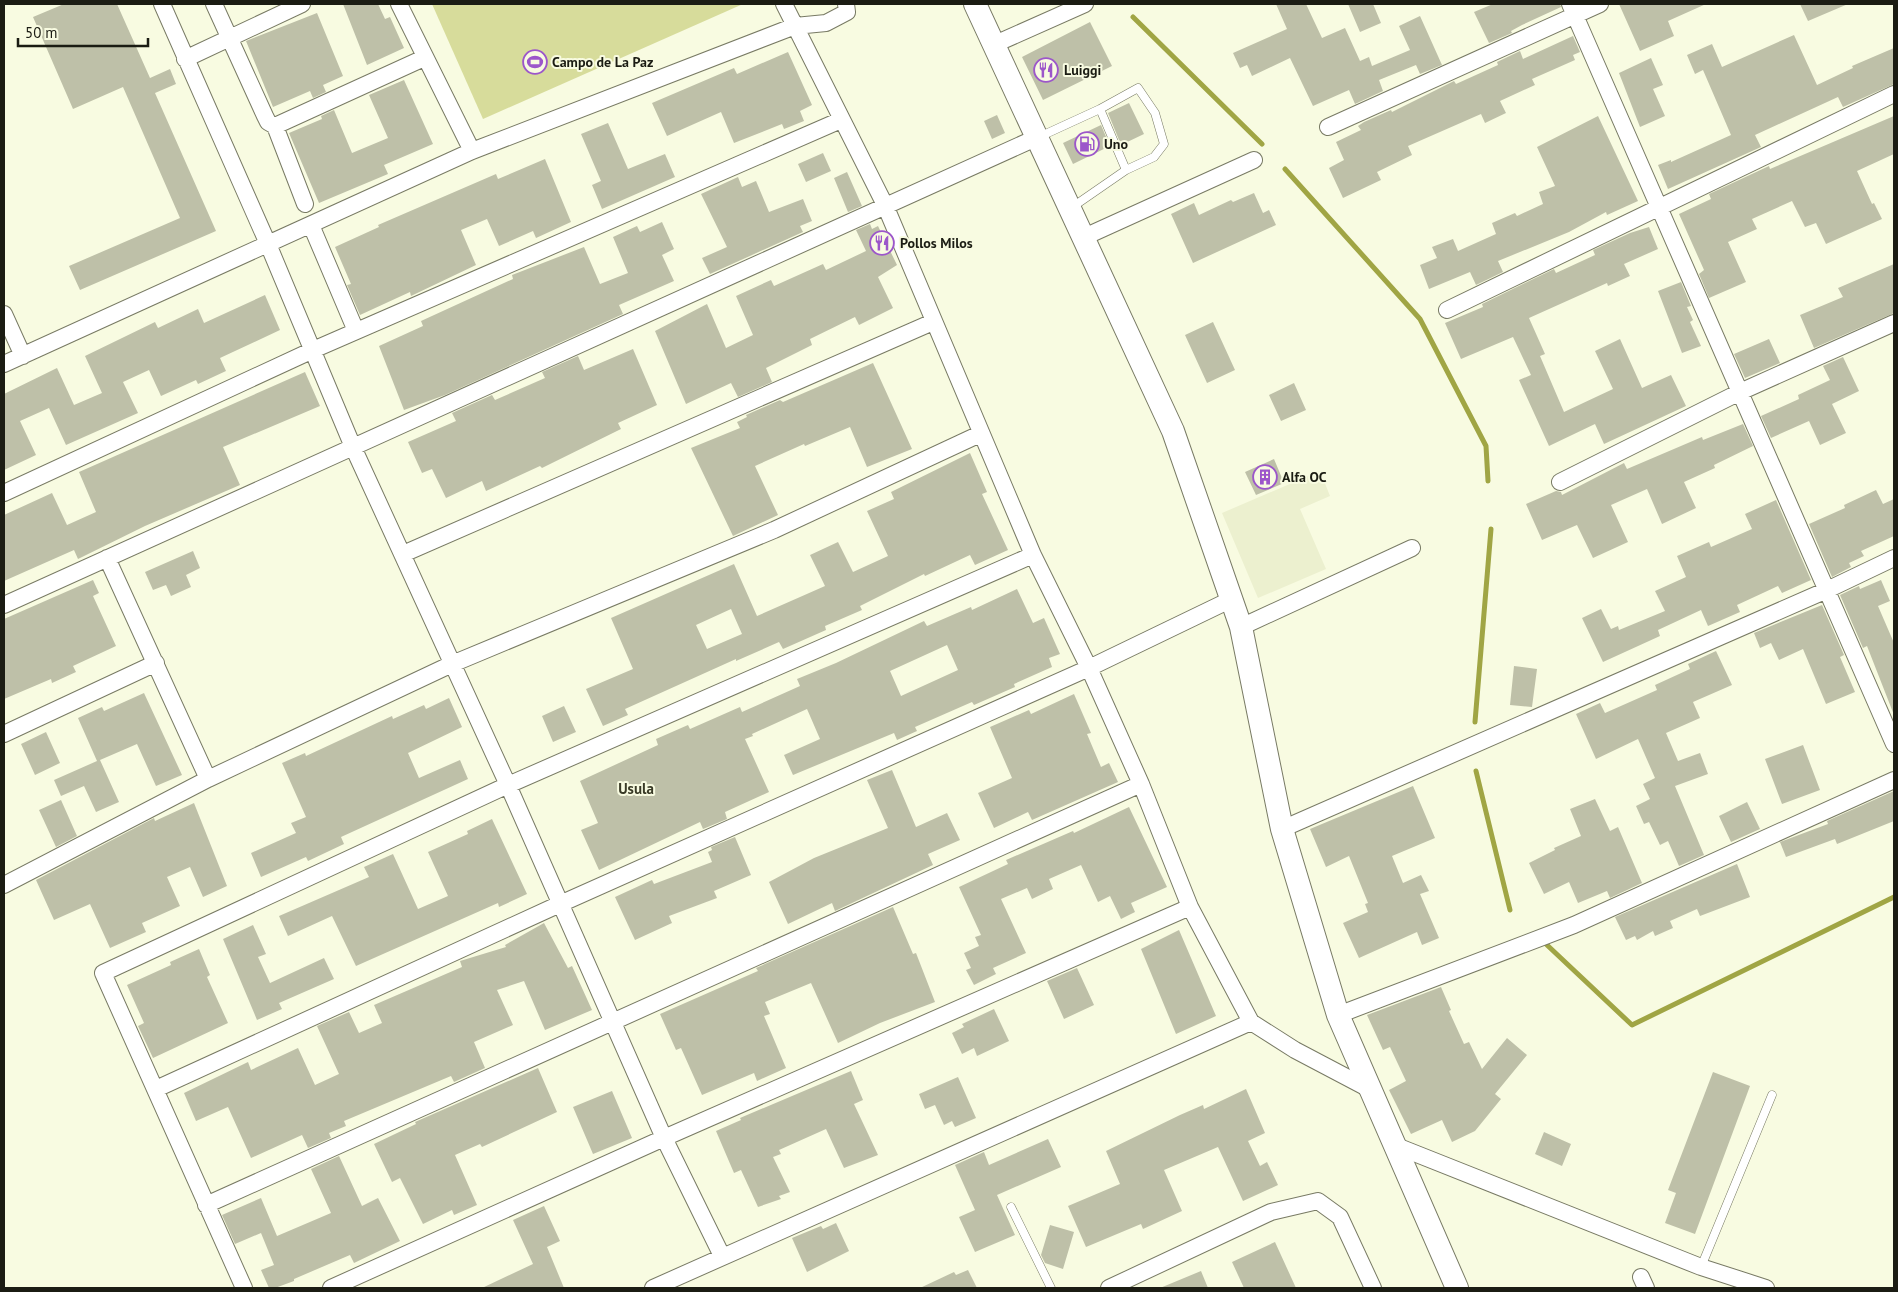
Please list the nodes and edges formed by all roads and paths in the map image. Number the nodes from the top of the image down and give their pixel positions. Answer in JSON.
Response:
{"nodes":[{"id":1,"x":162,"y":4,"type":"edge"},
{"id":2,"x":214,"y":4,"type":"edge"},
{"id":3,"x":302,"y":4,"type":"edge"},
{"id":4,"x":399,"y":4,"type":"edge"},
{"id":5,"x":784,"y":4,"type":"edge"},
{"id":6,"x":846,"y":4,"type":"edge"},
{"id":7,"x":975,"y":4,"type":"edge"},
{"id":8,"x":1085,"y":4,"type":"edge"},
{"id":9,"x":1600,"y":4,"type":"edge"},
{"id":10,"x":1572,"y":9,"type":"edge"},
{"id":11,"x":795,"y":26,"type":"junction"},
{"id":12,"x":229,"y":39,"type":"junction"},
{"id":13,"x":995,"y":44,"type":"junction"},
{"id":14,"x":184,"y":58,"type":"junction"},
{"id":15,"x":424,"y":58,"type":"junction"},
{"id":16,"x":1894,"y":94,"type":"edge"},
{"id":17,"x":1100,"y":109,"type":"junction"},
{"id":18,"x":841,"y":120,"type":"junction"},
{"id":19,"x":275,"y":126,"type":"junction"},
{"id":20,"x":1328,"y":127,"type":"dead end"},
{"id":21,"x":1038,"y":137,"type":"junction"},
{"id":22,"x":472,"y":151,"type":"junction"},
{"id":23,"x":1254,"y":160,"type":"dead end"},
{"id":24,"x":1126,"y":170,"type":"junction"},
{"id":25,"x":305,"y":204,"type":"dead end"},
{"id":26,"x":885,"y":205,"type":"junction"},
{"id":27,"x":1659,"y":206,"type":"junction"},
{"id":28,"x":1069,"y":209,"type":"junction"},
{"id":29,"x":310,"y":225,"type":"junction"},
{"id":30,"x":1082,"y":238,"type":"junction"},
{"id":31,"x":268,"y":244,"type":"junction"},
{"id":32,"x":1447,"y":310,"type":"dead end"},
{"id":33,"x":4,"y":314,"type":"edge"},
{"id":34,"x":933,"y":322,"type":"junction"},
{"id":35,"x":1894,"y":323,"type":"edge"},
{"id":36,"x":356,"y":331,"type":"junction"},
{"id":37,"x":313,"y":350,"type":"junction"},
{"id":38,"x":23,"y":356,"type":"junction"},
{"id":39,"x":4,"y":364,"type":"edge"},
{"id":40,"x":1740,"y":392,"type":"junction"},
{"id":41,"x":980,"y":434,"type":"junction"},
{"id":42,"x":353,"y":447,"type":"junction"},
{"id":43,"x":1560,"y":482,"type":"dead end"},
{"id":44,"x":4,"y":493,"type":"edge"},
{"id":45,"x":1412,"y":548,"type":"dead end"},
{"id":46,"x":403,"y":554,"type":"junction"},
{"id":47,"x":1033,"y":555,"type":"junction"},
{"id":48,"x":107,"y":558,"type":"junction"},
{"id":49,"x":1894,"y":558,"type":"edge"},
{"id":50,"x":1827,"y":590,"type":"junction"},
{"id":51,"x":1232,"y":599,"type":"junction"},
{"id":52,"x":4,"y":605,"type":"edge"},
{"id":53,"x":1240,"y":627,"type":"junction"},
{"id":54,"x":156,"y":663,"type":"junction"},
{"id":55,"x":452,"y":664,"type":"junction"},
{"id":56,"x":1089,"y":668,"type":"junction"},
{"id":57,"x":4,"y":734,"type":"edge"},
{"id":58,"x":1894,"y":744,"type":"edge"},
{"id":59,"x":208,"y":778,"type":"junction"},
{"id":60,"x":1894,"y":780,"type":"edge"},
{"id":61,"x":1141,"y":784,"type":"junction"},
{"id":62,"x":508,"y":785,"type":"junction"},
{"id":63,"x":1282,"y":829,"type":"junction"},
{"id":64,"x":4,"y":885,"type":"edge"},
{"id":65,"x":560,"y":904,"type":"junction"},
{"id":66,"x":1190,"y":907,"type":"junction"},
{"id":67,"x":1338,"y":1015,"type":"junction"},
{"id":68,"x":611,"y":1021,"type":"junction"},
{"id":69,"x":1251,"y":1022,"type":"junction"},
{"id":70,"x":156,"y":1089,"type":"junction"},
{"id":71,"x":1371,"y":1090,"type":"junction"},
{"id":72,"x":1772,"y":1095,"type":"dead end"},
{"id":73,"x":664,"y":1138,"type":"junction"},
{"id":74,"x":1394,"y":1145,"type":"junction"},
{"id":75,"x":206,"y":1205,"type":"junction"},
{"id":76,"x":1011,"y":1207,"type":"dead end"},
{"id":77,"x":722,"y":1256,"type":"junction"},
{"id":78,"x":1701,"y":1267,"type":"junction"},
{"id":79,"x":244,"y":1288,"type":"edge"},
{"id":80,"x":331,"y":1288,"type":"edge"},
{"id":81,"x":653,"y":1288,"type":"edge"},
{"id":82,"x":1051,"y":1288,"type":"edge"},
{"id":83,"x":1109,"y":1288,"type":"edge"},
{"id":84,"x":1373,"y":1288,"type":"edge"},
{"id":85,"x":1457,"y":1288,"type":"edge"},
{"id":86,"x":1766,"y":1288,"type":"edge"}],
"edges":[{"from":1,"to":14,"type":"street"},
{"from":2,"to":12,"type":"street"},
{"from":3,"to":12,"type":"street"},
{"from":4,"to":15,"type":"street"},
{"from":5,"to":11,"type":"street"},
{"from":6,"to":11,"type":"street"},
{"from":7,"to":13,"type":"street"},
{"from":8,"to":13,"type":"street"},
{"from":9,"to":10,"type":"street"},
{"from":10,"to":20,"type":"street"},
{"from":10,"to":27,"type":"street"},
{"from":11,"to":18,"type":"street"},
{"from":11,"to":22,"type":"street"},
{"from":12,"to":14,"type":"street"},
{"from":12,"to":19,"type":"street"},
{"from":13,"to":21,"type":"street"},
{"from":14,"to":31,"type":"street"},
{"from":15,"to":19,"type":"street"},
{"from":15,"to":22,"type":"street"},
{"from":16,"to":27,"type":"street"},
{"from":17,"to":21,"type":"lane"},
{"from":17,"to":24,"type":"lane"},
{"from":17,"to":24,"type":"lane"},
{"from":18,"to":26,"type":"street"},
{"from":18,"to":36,"type":"street"},
{"from":19,"to":25,"type":"street"},
{"from":21,"to":26,"type":"street"},
{"from":21,"to":28,"type":"street"},
{"from":22,"to":29,"type":"street"},
{"from":23,"to":30,"type":"street"},
{"from":24,"to":28,"type":"lane"},
{"from":26,"to":34,"type":"street"},
{"from":26,"to":42,"type":"street"},
{"from":27,"to":32,"type":"street"},
{"from":27,"to":40,"type":"street"},
{"from":28,"to":30,"type":"street"},
{"from":29,"to":31,"type":"street"},
{"from":29,"to":36,"type":"street"},
{"from":30,"to":51,"type":"street"},
{"from":31,"to":37,"type":"street"},
{"from":31,"to":38,"type":"street"},
{"from":33,"to":38,"type":"street"},
{"from":34,"to":41,"type":"street"},
{"from":34,"to":46,"type":"street"},
{"from":35,"to":40,"type":"street"},
{"from":36,"to":37,"type":"street"},
{"from":37,"to":42,"type":"street"},
{"from":37,"to":44,"type":"street"},
{"from":38,"to":39,"type":"street"},
{"from":40,"to":43,"type":"street"},
{"from":40,"to":50,"type":"street"},
{"from":41,"to":47,"type":"street"},
{"from":41,"to":55,"type":"street"},
{"from":42,"to":46,"type":"street"},
{"from":42,"to":48,"type":"street"},
{"from":45,"to":53,"type":"street"},
{"from":46,"to":55,"type":"street"},
{"from":47,"to":56,"type":"street"},
{"from":47,"to":62,"type":"street"},
{"from":48,"to":52,"type":"street"},
{"from":48,"to":54,"type":"street"},
{"from":49,"to":50,"type":"street"},
{"from":50,"to":58,"type":"street"},
{"from":50,"to":63,"type":"street"},
{"from":51,"to":53,"type":"street"},
{"from":51,"to":56,"type":"street"},
{"from":53,"to":63,"type":"street"},
{"from":54,"to":57,"type":"street"},
{"from":54,"to":59,"type":"street"},
{"from":55,"to":59,"type":"street"},
{"from":55,"to":62,"type":"street"},
{"from":56,"to":61,"type":"street"},
{"from":56,"to":65,"type":"street"},
{"from":59,"to":64,"type":"street"},
{"from":60,"to":67,"type":"street"},
{"from":61,"to":66,"type":"street"},
{"from":61,"to":68,"type":"street"},
{"from":62,"to":65,"type":"street"},
{"from":62,"to":70,"type":"street"},
{"from":63,"to":67,"type":"street"},
{"from":65,"to":68,"type":"street"},
{"from":65,"to":70,"type":"street"},
{"from":66,"to":69,"type":"street"},
{"from":66,"to":73,"type":"street"},
{"from":67,"to":71,"type":"street"},
{"from":68,"to":73,"type":"street"},
{"from":68,"to":75,"type":"street"},
{"from":69,"to":71,"type":"street"},
{"from":69,"to":77,"type":"street"},
{"from":70,"to":75,"type":"street"},
{"from":71,"to":74,"type":"street"},
{"from":72,"to":78,"type":"lane"},
{"from":73,"to":77,"type":"street"},
{"from":73,"to":80,"type":"street"},
{"from":74,"to":78,"type":"street"},
{"from":74,"to":85,"type":"street"},
{"from":75,"to":79,"type":"street"},
{"from":76,"to":82,"type":"lane"},
{"from":77,"to":81,"type":"street"},
{"from":78,"to":86,"type":"street"},
{"from":83,"to":84,"type":"street"}]}
